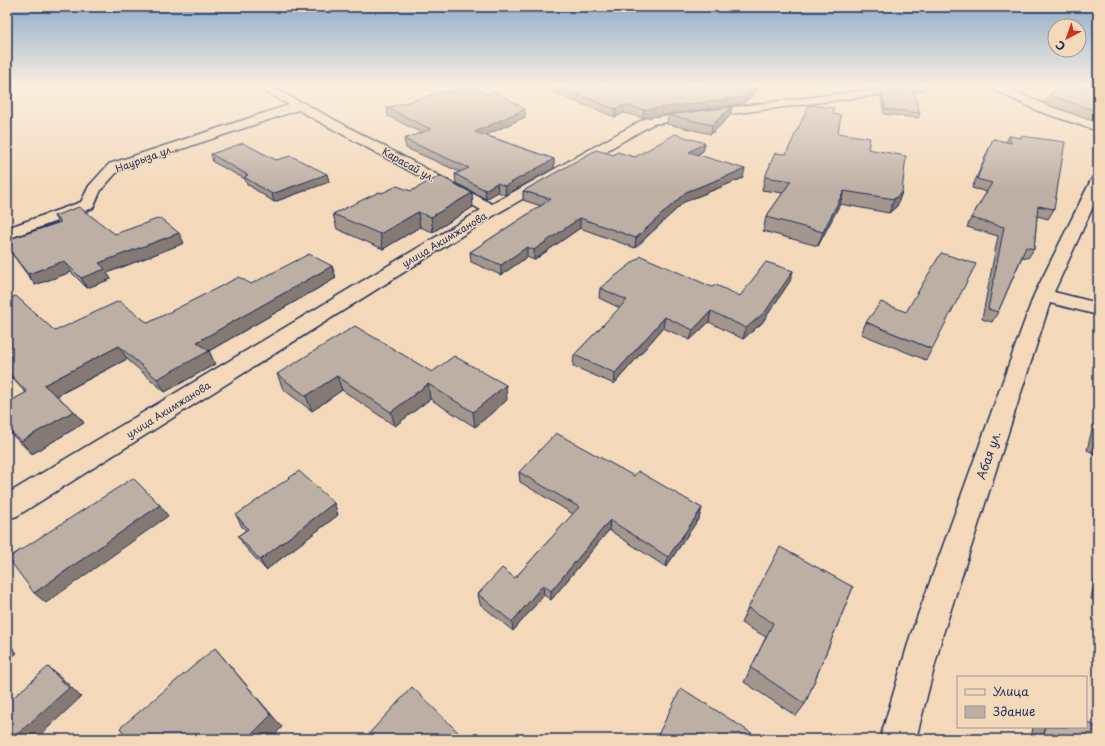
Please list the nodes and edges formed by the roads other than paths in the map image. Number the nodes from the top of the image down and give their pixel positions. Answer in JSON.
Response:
{"nodes":[{"id":1,"x":253,"y":121,"type":"edge"},
{"id":2,"x":330,"y":121,"type":"edge"},
{"id":3,"x":651,"y":121,"type":"edge"},
{"id":4,"x":1080,"y":121,"type":"edge"},
{"id":5,"x":1098,"y":127,"type":"edge"},
{"id":6,"x":1098,"y":180,"type":"edge"},
{"id":7,"x":492,"y":210,"type":"junction"},
{"id":8,"x":7,"y":234,"type":"edge"},
{"id":9,"x":1043,"y":295,"type":"junction"},
{"id":10,"x":1098,"y":309,"type":"edge"},
{"id":11,"x":7,"y":508,"type":"edge"},
{"id":12,"x":898,"y":739,"type":"edge"}],
"edges":[{"from":1,"to":8,"type":"street","name":"Наурыза ул."},
{"from":2,"to":7,"type":"street","name":"Карасай ул."},
{"from":3,"to":7,"type":"street","name":"улица Акимжанова"},
{"from":4,"to":5,"type":"street"},
{"from":6,"to":9,"type":"street","name":"Абая ул."},
{"from":7,"to":11,"type":"street","name":"улица Акимжанова"},
{"from":9,"to":10,"type":"street"},
{"from":9,"to":12,"type":"street","name":"Абая ул."}]}
